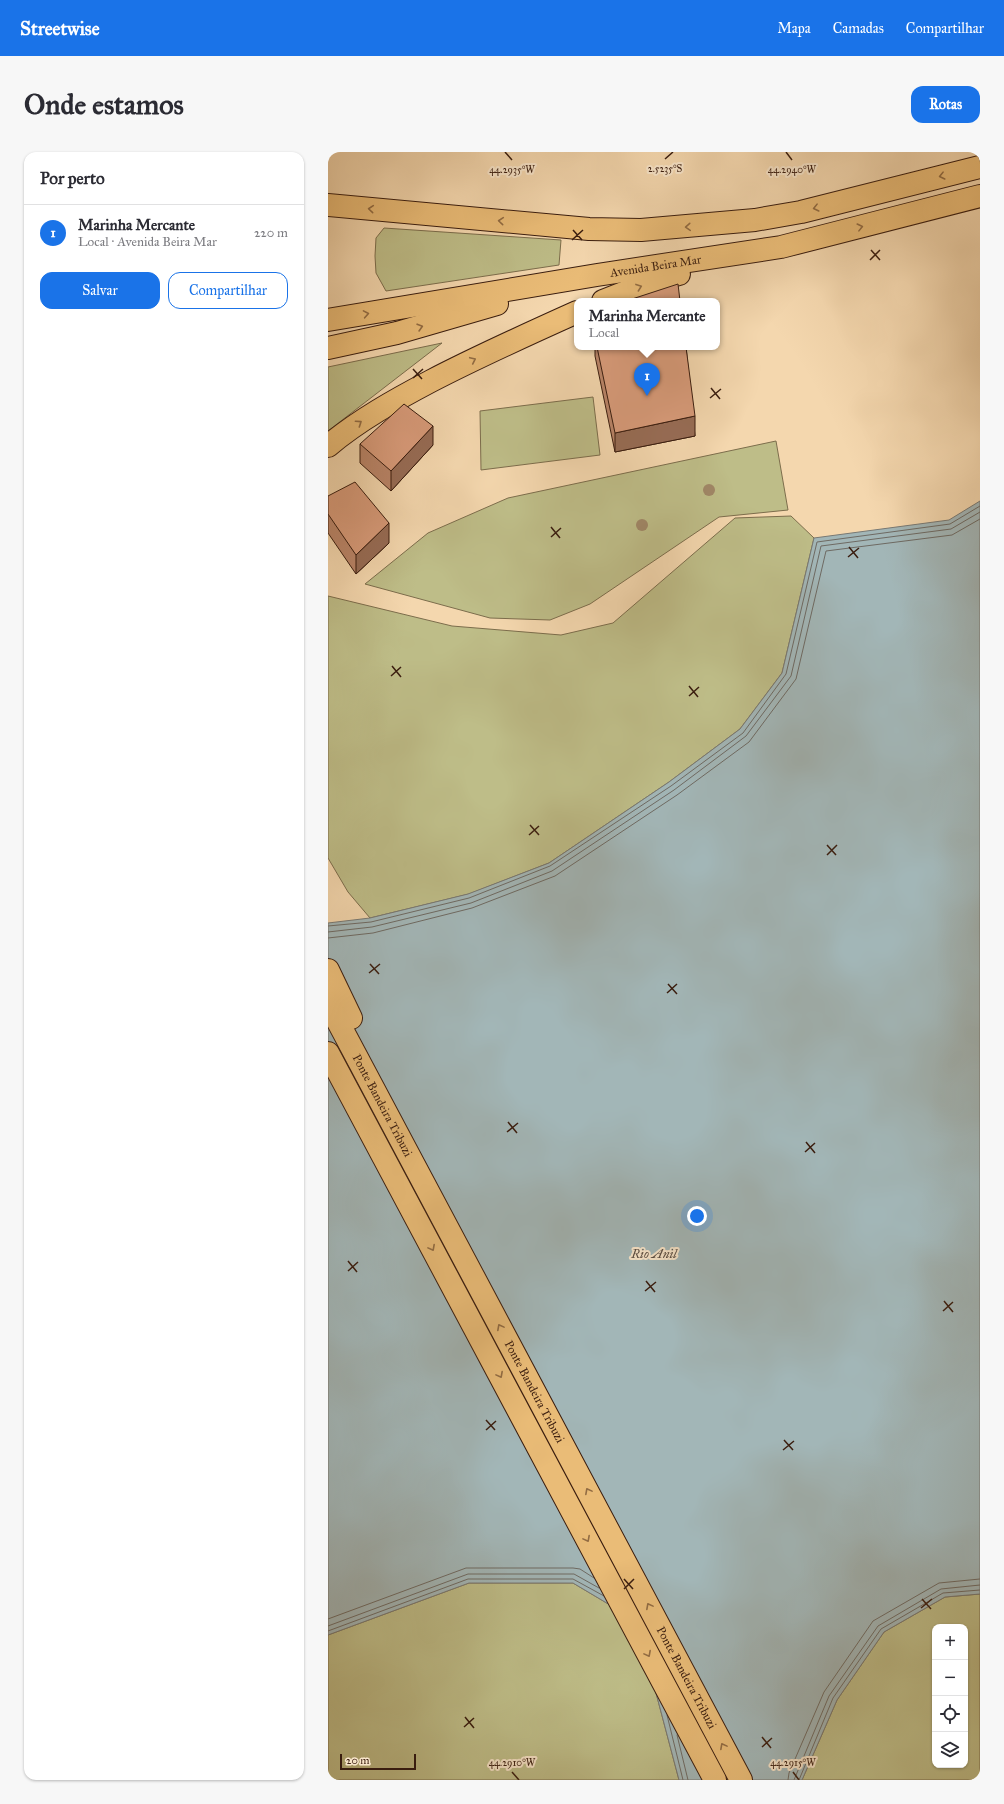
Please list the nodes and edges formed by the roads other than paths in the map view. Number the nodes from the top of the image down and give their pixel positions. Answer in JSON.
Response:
{"nodes":[{"id":1,"x":980,"y":167,"type":"edge"},
{"id":2,"x":980,"y":196,"type":"edge"},
{"id":3,"x":328,"y":205,"type":"edge"},
{"id":4,"x":781,"y":247,"type":"junction"},
{"id":5,"x":597,"y":275,"type":"junction"},
{"id":6,"x":611,"y":298,"type":"edge"},
{"id":7,"x":574,"y":313,"type":"edge"},
{"id":8,"x":328,"y":320,"type":"edge"},
{"id":9,"x":328,"y":348,"type":"edge"},
{"id":10,"x":328,"y":446,"type":"edge"},
{"id":11,"x":328,"y":970,"type":"edge"},
{"id":12,"x":328,"y":1003,"type":"edge"},
{"id":13,"x":328,"y":1053,"type":"edge"},
{"id":14,"x":328,"y":1072,"type":"edge"},
{"id":15,"x":434,"y":1202,"type":"junction"},
{"id":16,"x":414,"y":1213,"type":"junction"},
{"id":17,"x":715,"y":1780,"type":"edge"},
{"id":18,"x":741,"y":1780,"type":"edge"}],
"edges":[{"from":1,"to":3,"type":"main road","one_way":true},
{"from":4,"to":2,"type":"main road","name":"Avenida Beira Mar","one_way":true},
{"from":4,"to":5,"type":"main road","name":"Avenida Beira Mar"},
{"from":6,"to":4,"type":"main road","one_way":true},
{"from":8,"to":5,"type":"main road","name":"Avenida Beira Mar","one_way":true},
{"from":9,"to":5,"type":"main road","one_way":true},
{"from":10,"to":7,"type":"main road","one_way":true},
{"from":11,"to":15,"type":"main road"},
{"from":12,"to":15,"type":"main road","name":"Ponte Bandeira Tribuzi"},
{"from":13,"to":16,"type":"main road","name":"Ponte Bandeira Tribuzi"},
{"from":14,"to":16,"type":"main road"},
{"from":18,"to":15,"type":"main road","name":"Ponte Bandeira Tribuzi","one_way":true},
{"from":16,"to":17,"type":"main road","name":"Ponte Bandeira Tribuzi","one_way":true}]}
